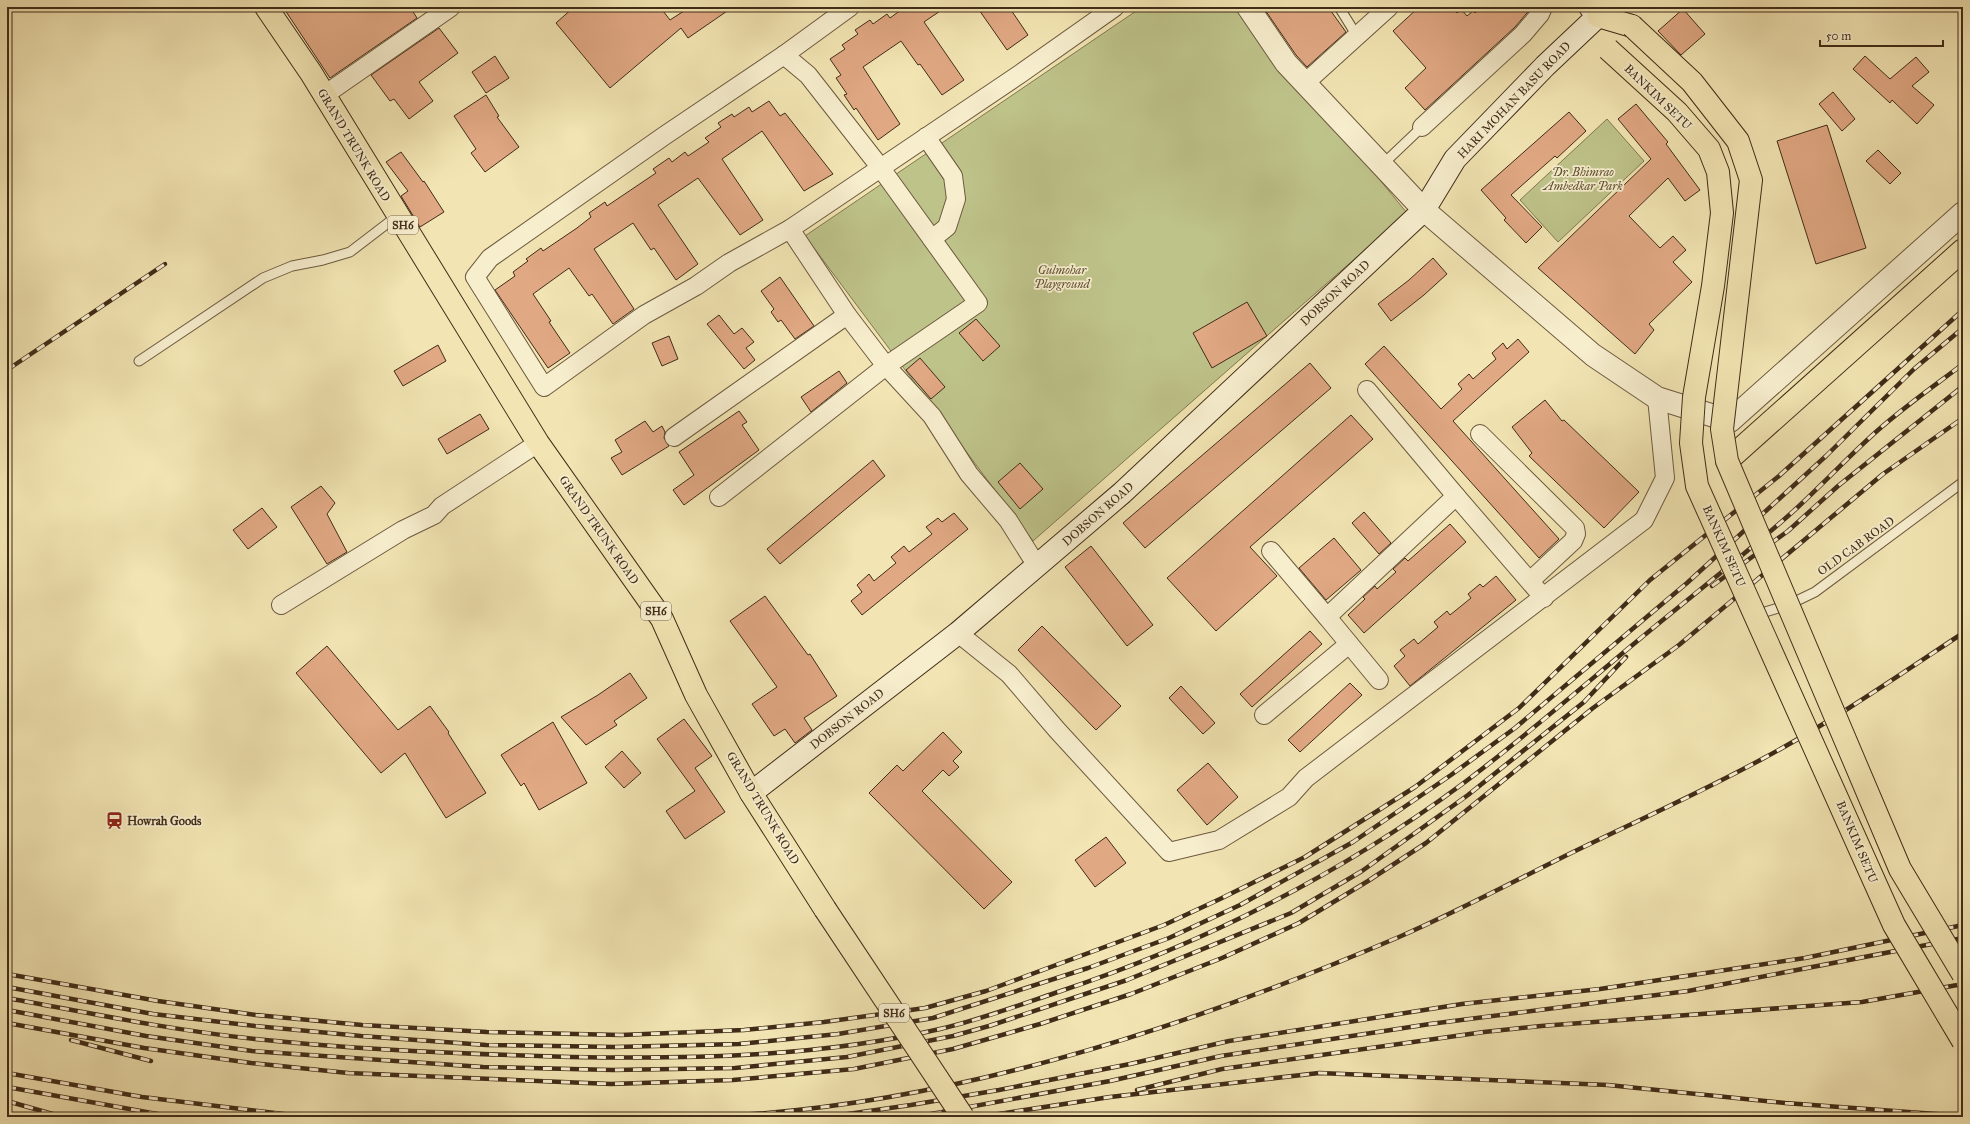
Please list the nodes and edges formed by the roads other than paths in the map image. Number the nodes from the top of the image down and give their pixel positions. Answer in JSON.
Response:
{"nodes":[{"id":1,"x":266,"y":7,"type":"edge"},
{"id":2,"x":451,"y":7,"type":"edge"},
{"id":3,"x":850,"y":7,"type":"edge"},
{"id":4,"x":1115,"y":7,"type":"edge"},
{"id":5,"x":1248,"y":7,"type":"edge"},
{"id":6,"x":1339,"y":7,"type":"edge"},
{"id":7,"x":1389,"y":7,"type":"edge"},
{"id":8,"x":1543,"y":7,"type":"edge"},
{"id":9,"x":1599,"y":10,"type":"edge"},
{"id":10,"x":1358,"y":36,"type":"junction"},
{"id":11,"x":784,"y":55,"type":"junction"},
{"id":12,"x":1305,"y":83,"type":"junction"},
{"id":13,"x":323,"y":96,"type":"junction"},
{"id":14,"x":1422,"y":127,"type":"joint"},
{"id":15,"x":926,"y":137,"type":"junction"},
{"id":16,"x":1382,"y":165,"type":"junction"},
{"id":17,"x":880,"y":167,"type":"junction"},
{"id":18,"x":1424,"y":210,"type":"junction"},
{"id":19,"x":1963,"y":214,"type":"edge"},
{"id":20,"x":398,"y":216,"type":"junction"},
{"id":21,"x":790,"y":228,"type":"junction"},
{"id":22,"x":932,"y":239,"type":"junction"},
{"id":23,"x":1963,"y":250,"type":"edge"},
{"id":24,"x":847,"y":315,"type":"junction"},
{"id":25,"x":139,"y":361,"type":"dead end"},
{"id":26,"x":886,"y":366,"type":"junction"},
{"id":27,"x":1367,"y":390,"type":"dead end"},
{"id":28,"x":1657,"y":398,"type":"junction"},
{"id":29,"x":1480,"y":434,"type":"dead end"},
{"id":30,"x":674,"y":437,"type":"dead end"},
{"id":31,"x":538,"y":443,"type":"junction"},
{"id":32,"x":1726,"y":462,"type":"junction"},
{"id":33,"x":1963,"y":482,"type":"edge"},
{"id":34,"x":1456,"y":496,"type":"junction"},
{"id":35,"x":719,"y":497,"type":"dead end"},
{"id":36,"x":1271,"y":551,"type":"dead end"},
{"id":37,"x":1037,"y":566,"type":"junction"},
{"id":38,"x":1530,"y":581,"type":"junction"},
{"id":39,"x":1544,"y":598,"type":"junction"},
{"id":40,"x":281,"y":605,"type":"dead end"},
{"id":41,"x":1788,"y":605,"type":"junction"},
{"id":42,"x":1755,"y":615,"type":"junction"},
{"id":43,"x":1327,"y":617,"type":"junction"},
{"id":44,"x":958,"y":633,"type":"junction"},
{"id":45,"x":1349,"y":644,"type":"junction"},
{"id":46,"x":1379,"y":680,"type":"dead end"},
{"id":47,"x":1264,"y":715,"type":"dead end"},
{"id":48,"x":751,"y":793,"type":"junction"},
{"id":49,"x":1963,"y":974,"type":"edge"},
{"id":50,"x":1962,"y":1035,"type":"edge"},
{"id":51,"x":963,"y":1117,"type":"edge"}],
"edges":[{"from":1,"to":13,"type":"main road","name":"GRAND TRUNK ROAD","number":"SH6"},
{"from":2,"to":13,"type":"street"},
{"from":3,"to":11,"type":"street"},
{"from":4,"to":15,"type":"street"},
{"from":5,"to":12,"type":"main road"},
{"from":6,"to":10,"type":"lane"},
{"from":7,"to":10,"type":"street"},
{"from":8,"to":14,"type":"street"},
{"from":9,"to":18,"type":"main road","name":"HARI MOHAN BASU ROAD"},
{"from":9,"to":32,"type":"main road","bridge":true},
{"from":9,"to":42,"type":"main road","name":"BANKIM SETU","bridge":true},
{"from":10,"to":12,"type":"street"},
{"from":11,"to":17,"type":"street"},
{"from":11,"to":21,"type":"street"},
{"from":12,"to":16,"type":"main road"},
{"from":13,"to":20,"type":"main road","name":"GRAND TRUNK ROAD","number":"SH6"},
{"from":14,"to":16,"type":"lane"},
{"from":15,"to":17,"type":"street"},
{"from":15,"to":22,"type":"street"},
{"from":16,"to":18,"type":"main road"},
{"from":17,"to":21,"type":"street"},
{"from":17,"to":22,"type":"street"},
{"from":18,"to":28,"type":"main road"},
{"from":18,"to":37,"type":"main road","name":"DOBSON ROAD"},
{"from":19,"to":28,"type":"main road"},
{"from":20,"to":25,"type":"lane"},
{"from":20,"to":31,"type":"main road","name":"GRAND TRUNK ROAD","number":"SH6"},
{"from":21,"to":24,"type":"street"},
{"from":22,"to":26,"type":"street"},
{"from":23,"to":32,"type":"main road"},
{"from":24,"to":26,"type":"street"},
{"from":24,"to":30,"type":"street"},
{"from":26,"to":35,"type":"street"},
{"from":26,"to":37,"type":"street"},
{"from":27,"to":34,"type":"street"},
{"from":28,"to":39,"type":"street"},
{"from":29,"to":38,"type":"street"},
{"from":31,"to":40,"type":"street"},
{"from":31,"to":48,"type":"main road","name":"GRAND TRUNK ROAD","number":"SH6"},
{"from":32,"to":41,"type":"main road","bridge":true},
{"from":33,"to":41,"type":"lane","name":"OLD CAB ROAD"},
{"from":34,"to":38,"type":"street"},
{"from":34,"to":43,"type":"street"},
{"from":36,"to":43,"type":"street"},
{"from":37,"to":44,"type":"main road","name":"DOBSON ROAD"},
{"from":38,"to":39,"type":"street"},
{"from":39,"to":44,"type":"street"},
{"from":41,"to":42,"type":"lane","name":"OLD CAB ROAD"},
{"from":41,"to":49,"type":"main road","bridge":true},
{"from":42,"to":50,"type":"main road","name":"BANKIM SETU","bridge":true},
{"from":43,"to":45,"type":"street"},
{"from":44,"to":48,"type":"main road","name":"DOBSON ROAD"},
{"from":45,"to":46,"type":"street"},
{"from":45,"to":47,"type":"street"},
{"from":48,"to":51,"type":"main road","name":"GRAND TRUNK ROAD","number":"SH6","bridge":true}]}
